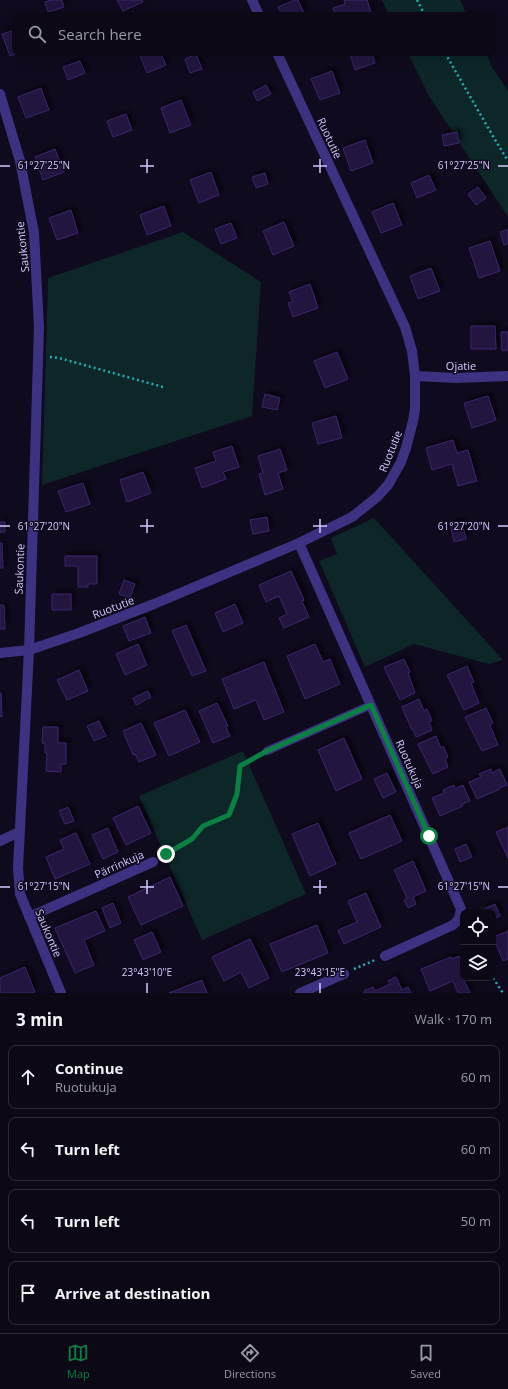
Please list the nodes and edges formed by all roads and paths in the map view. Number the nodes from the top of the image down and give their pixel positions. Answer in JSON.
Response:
{"nodes":[{"id":1,"x":252,"y":0,"type":"edge"},
{"id":2,"x":418,"y":0,"type":"edge"},
{"id":3,"x":258,"y":12,"type":"edge"},
{"id":4,"x":424,"y":12,"type":"edge"},
{"id":5,"x":278,"y":56,"type":"edge"},
{"id":6,"x":447,"y":56,"type":"edge"},
{"id":7,"x":0,"y":94,"type":"edge"},
{"id":8,"x":508,"y":161,"type":"edge"},
{"id":9,"x":38,"y":357,"type":"junction"},
{"id":10,"x":415,"y":376,"type":"junction"},
{"id":11,"x":508,"y":376,"type":"edge"},
{"id":12,"x":163,"y":387,"type":"dead end"},
{"id":13,"x":299,"y":543,"type":"junction"},
{"id":14,"x":29,"y":650,"type":"junction"},
{"id":15,"x":0,"y":654,"type":"edge"},
{"id":16,"x":371,"y":705,"type":"junction"},
{"id":17,"x":267,"y":751,"type":"joint"},
{"id":18,"x":19,"y":832,"type":"junction"},
{"id":19,"x":0,"y":841,"type":"edge"},
{"id":20,"x":154,"y":862,"type":"joint"},
{"id":21,"x":29,"y":917,"type":"junction"},
{"id":22,"x":385,"y":956,"type":"joint"},
{"id":23,"x":344,"y":974,"type":"joint"},
{"id":24,"x":495,"y":981,"type":"edge"},
{"id":25,"x":61,"y":993,"type":"edge"},
{"id":26,"x":300,"y":993,"type":"edge"},
{"id":27,"x":503,"y":993,"type":"edge"}],
"edges":[{"from":1,"to":3,"type":"street"},
{"from":2,"to":4,"type":"path"},
{"from":5,"to":10,"type":"street","name":"Ruotutie"},
{"from":6,"to":8,"type":"path"},
{"from":7,"to":9,"type":"street","name":"Saukontie"},
{"from":9,"to":12,"type":"path"},
{"from":9,"to":14,"type":"street","name":"Saukontie"},
{"from":10,"to":11,"type":"street","name":"Ojatie"},
{"from":10,"to":13,"type":"street","name":"Ruotutie"},
{"from":13,"to":14,"type":"street","name":"Ruotutie"},
{"from":13,"to":16,"type":"street","name":"Ruotukuja"},
{"from":14,"to":15,"type":"street","name":"Ruotutie"},
{"from":14,"to":18,"type":"street","name":"Saukontie"},
{"from":16,"to":17,"type":"lane"},
{"from":16,"to":22,"type":"street","name":"Ruotukuja"},
{"from":17,"to":20,"type":"path"},
{"from":18,"to":19,"type":"street"},
{"from":18,"to":21,"type":"street","name":"Saukontie"},
{"from":20,"to":21,"type":"street","name":"Pärrinkuja"},
{"from":21,"to":25,"type":"street","name":"Saukontie"},
{"from":22,"to":23,"type":"path"},
{"from":23,"to":26,"type":"street"},
{"from":24,"to":27,"type":"path"}]}
